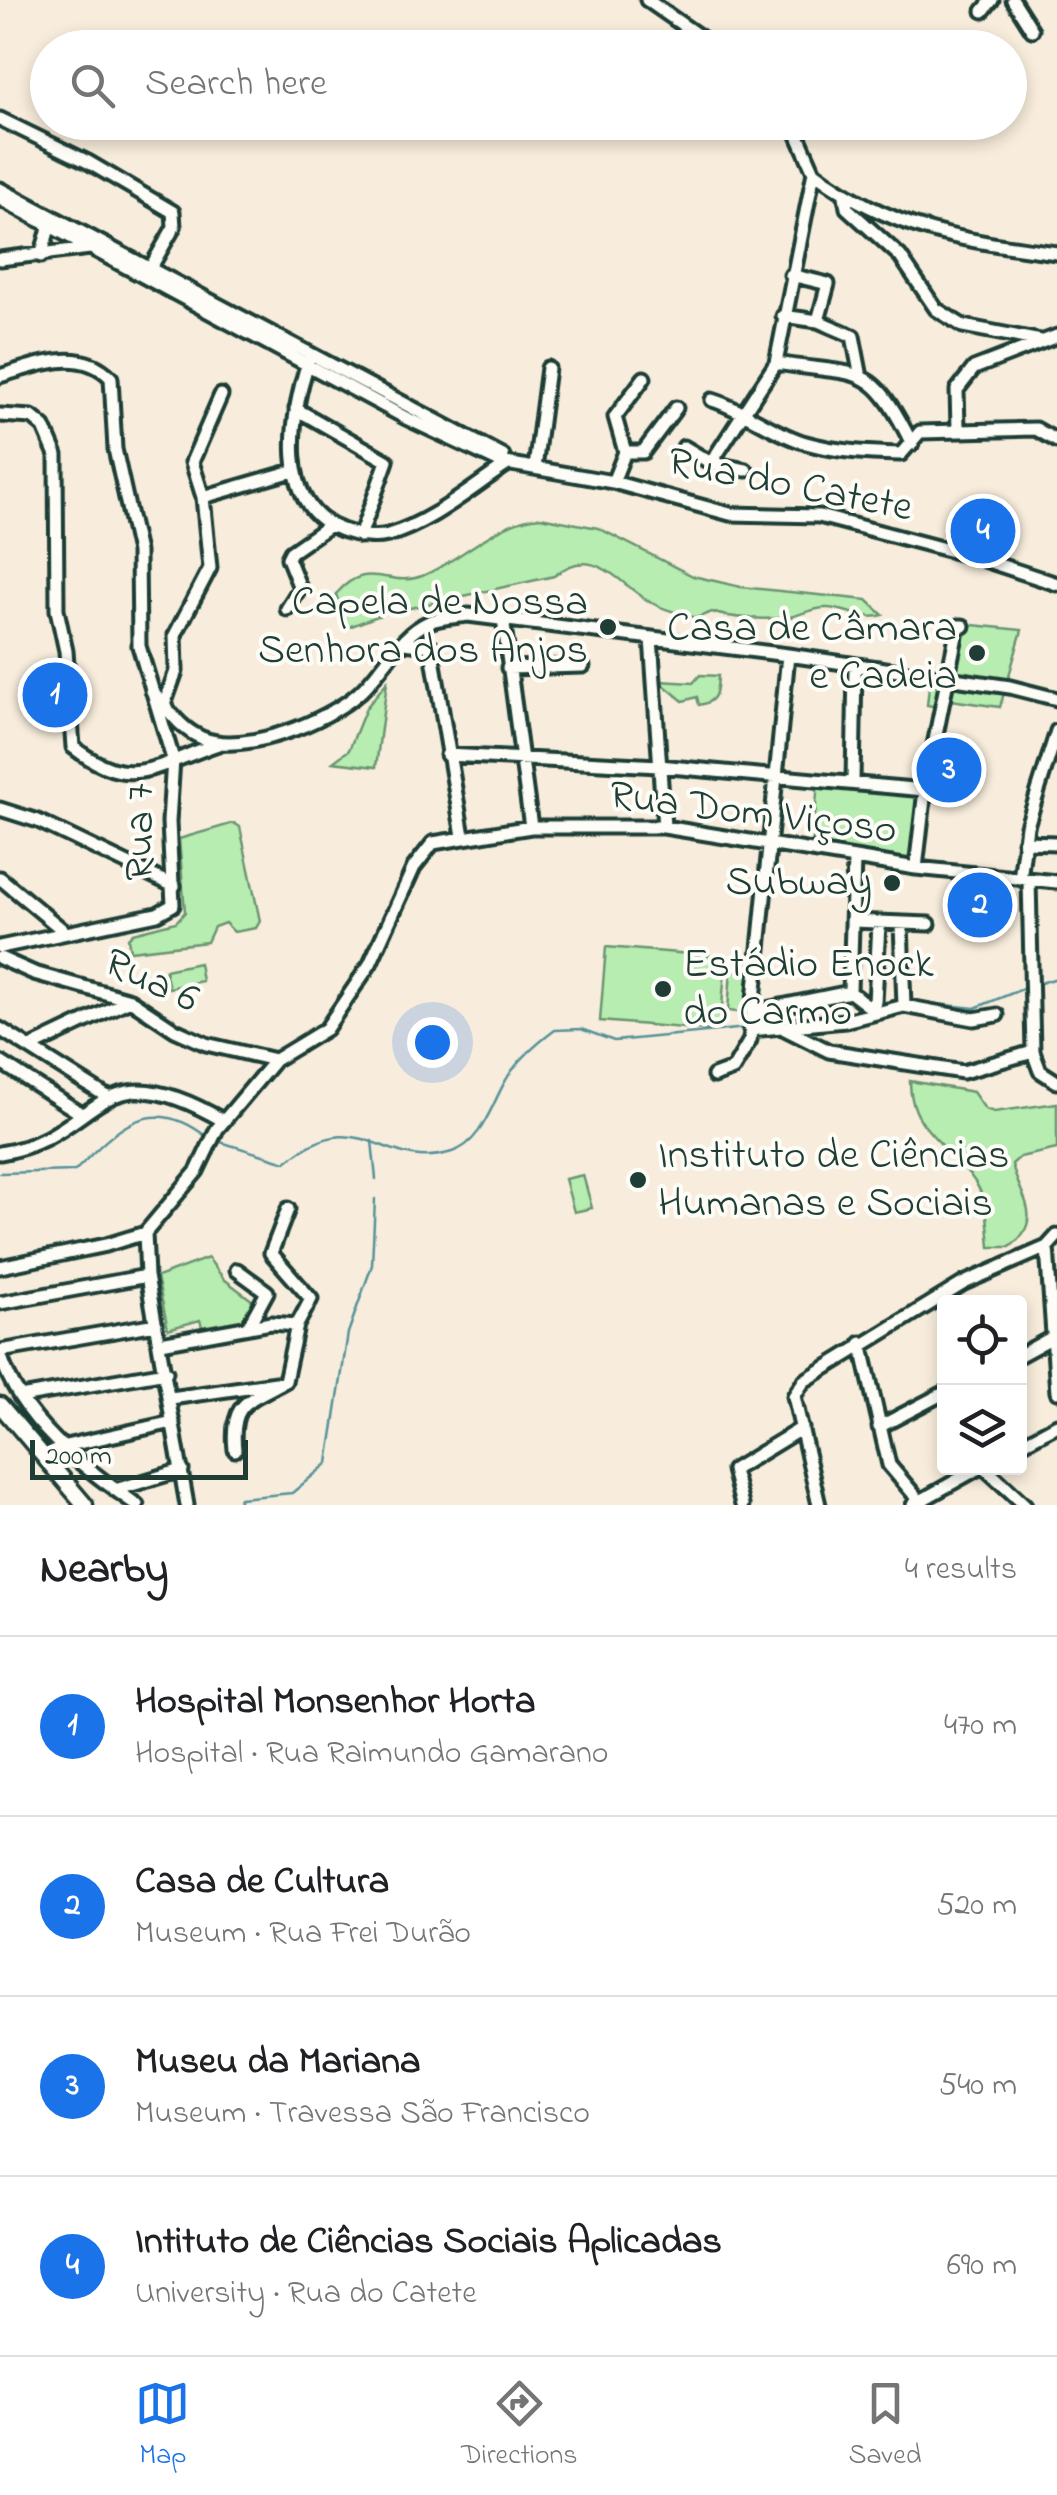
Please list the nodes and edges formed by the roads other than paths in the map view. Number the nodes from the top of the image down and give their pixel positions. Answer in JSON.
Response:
{"nodes":[{"id":1,"x":647,"y":0,"type":"edge"},
{"id":2,"x":992,"y":0,"type":"edge"},
{"id":3,"x":1013,"y":0,"type":"edge"},
{"id":4,"x":982,"y":10,"type":"dead end"},
{"id":5,"x":690,"y":30,"type":"edge"},
{"id":6,"x":1032,"y":30,"type":"dead end"},
{"id":7,"x":0,"y":120,"type":"edge"},
{"id":8,"x":30,"y":135,"type":"edge"},
{"id":9,"x":39,"y":140,"type":"edge"},
{"id":10,"x":800,"y":140,"type":"edge"},
{"id":11,"x":814,"y":172,"type":"junction"},
{"id":12,"x":0,"y":189,"type":"edge"},
{"id":13,"x":845,"y":196,"type":"junction"},
{"id":14,"x":0,"y":199,"type":"edge"},
{"id":15,"x":51,"y":221,"type":"junction"},
{"id":16,"x":93,"y":244,"type":"junction"},
{"id":17,"x":1057,"y":253,"type":"edge"},
{"id":18,"x":41,"y":256,"type":"junction"},
{"id":19,"x":0,"y":259,"type":"edge"},
{"id":20,"x":147,"y":274,"type":"junction"},
{"id":21,"x":792,"y":275,"type":"junction"},
{"id":22,"x":783,"y":316,"type":"junction"},
{"id":23,"x":818,"y":321,"type":"junction"},
{"id":24,"x":1057,"y":336,"type":"edge"},
{"id":25,"x":1042,"y":341,"type":"junction"},
{"id":26,"x":309,"y":358,"type":"junction"},
{"id":27,"x":776,"y":364,"type":"junction"},
{"id":28,"x":548,"y":368,"type":"dead end"},
{"id":29,"x":860,"y":372,"type":"junction"},
{"id":30,"x":0,"y":376,"type":"edge"},
{"id":31,"x":644,"y":378,"type":"dead end"},
{"id":32,"x":220,"y":395,"type":"dead end"},
{"id":33,"x":712,"y":400,"type":"dead end"},
{"id":34,"x":676,"y":408,"type":"dead end"},
{"id":35,"x":296,"y":409,"type":"junction"},
{"id":36,"x":745,"y":410,"type":"junction"},
{"id":37,"x":0,"y":415,"type":"edge"},
{"id":38,"x":958,"y":428,"type":"junction"},
{"id":39,"x":1057,"y":441,"type":"edge"},
{"id":40,"x":912,"y":444,"type":"junction"},
{"id":41,"x":684,"y":447,"type":"dead end"},
{"id":42,"x":625,"y":452,"type":"junction"},
{"id":43,"x":711,"y":463,"type":"junction"},
{"id":44,"x":508,"y":464,"type":"junction"},
{"id":45,"x":535,"y":468,"type":"junction"},
{"id":46,"x":746,"y":470,"type":"dead end"},
{"id":47,"x":294,"y":471,"type":"junction"},
{"id":48,"x":614,"y":482,"type":"junction"},
{"id":49,"x":203,"y":497,"type":"junction"},
{"id":50,"x":139,"y":519,"type":"dead end"},
{"id":51,"x":330,"y":526,"type":"junction"},
{"id":52,"x":360,"y":536,"type":"junction"},
{"id":53,"x":1057,"y":584,"type":"edge"},
{"id":54,"x":287,"y":609,"type":"dead end"},
{"id":55,"x":138,"y":618,"type":"junction"},
{"id":56,"x":503,"y":618,"type":"junction"},
{"id":57,"x":963,"y":626,"type":"dead end"},
{"id":58,"x":651,"y":638,"type":"junction"},
{"id":59,"x":402,"y":643,"type":"junction"},
{"id":60,"x":788,"y":656,"type":"junction"},
{"id":61,"x":584,"y":666,"type":"dead end"},
{"id":62,"x":855,"y":666,"type":"junction"},
{"id":63,"x":508,"y":668,"type":"junction"},
{"id":64,"x":946,"y":678,"type":"junction"},
{"id":65,"x":152,"y":691,"type":"junction"},
{"id":66,"x":1057,"y":699,"type":"edge"},
{"id":67,"x":164,"y":705,"type":"junction"},
{"id":68,"x":1057,"y":731,"type":"edge"},
{"id":69,"x":222,"y":743,"type":"junction"},
{"id":70,"x":447,"y":755,"type":"junction"},
{"id":71,"x":521,"y":757,"type":"junction"},
{"id":72,"x":173,"y":759,"type":"junction"},
{"id":73,"x":659,"y":766,"type":"junction"},
{"id":74,"x":776,"y":777,"type":"junction"},
{"id":75,"x":853,"y":782,"type":"junction"},
{"id":76,"x":925,"y":790,"type":"junction"},
{"id":77,"x":0,"y":808,"type":"edge"},
{"id":78,"x":532,"y":827,"type":"junction"},
{"id":79,"x":664,"y":827,"type":"junction"},
{"id":80,"x":462,"y":836,"type":"junction"},
{"id":81,"x":769,"y":841,"type":"junction"},
{"id":82,"x":1024,"y":842,"type":"junction"},
{"id":83,"x":1057,"y":843,"type":"edge"},
{"id":84,"x":854,"y":858,"type":"junction"},
{"id":85,"x":916,"y":868,"type":"junction"},
{"id":86,"x":0,"y":878,"type":"edge"},
{"id":87,"x":1024,"y":879,"type":"junction"},
{"id":88,"x":1057,"y":882,"type":"edge"},
{"id":89,"x":174,"y":886,"type":"junction"},
{"id":90,"x":854,"y":921,"type":"junction"},
{"id":91,"x":879,"y":922,"type":"junction"},
{"id":92,"x":901,"y":924,"type":"junction"},
{"id":93,"x":929,"y":924,"type":"dead end"},
{"id":94,"x":64,"y":932,"type":"junction"},
{"id":95,"x":0,"y":948,"type":"edge"},
{"id":96,"x":0,"y":958,"type":"edge"},
{"id":97,"x":850,"y":992,"type":"junction"},
{"id":98,"x":130,"y":1000,"type":"junction"},
{"id":99,"x":904,"y":1006,"type":"junction"},
{"id":100,"x":997,"y":1014,"type":"dead end"},
{"id":101,"x":751,"y":1026,"type":"junction"},
{"id":102,"x":0,"y":1029,"type":"edge"},
{"id":103,"x":785,"y":1029,"type":"junction"},
{"id":104,"x":30,"y":1048,"type":"junction"},
{"id":105,"x":1033,"y":1052,"type":"junction"},
{"id":106,"x":276,"y":1060,"type":"junction"},
{"id":107,"x":0,"y":1062,"type":"edge"},
{"id":108,"x":714,"y":1076,"type":"dead end"},
{"id":109,"x":1057,"y":1082,"type":"edge"},
{"id":110,"x":106,"y":1096,"type":"junction"},
{"id":111,"x":80,"y":1113,"type":"junction"},
{"id":112,"x":220,"y":1125,"type":"junction"},
{"id":113,"x":3,"y":1150,"type":"edge"},
{"id":114,"x":288,"y":1209,"type":"dead end"},
{"id":115,"x":145,"y":1233,"type":"junction"},
{"id":116,"x":1054,"y":1239,"type":"edge"},
{"id":117,"x":0,"y":1267,"type":"edge"},
{"id":118,"x":237,"y":1270,"type":"dead end"},
{"id":119,"x":147,"y":1276,"type":"junction"},
{"id":120,"x":0,"y":1303,"type":"edge"},
{"id":121,"x":156,"y":1324,"type":"junction"},
{"id":122,"x":297,"y":1326,"type":"junction"},
{"id":123,"x":248,"y":1327,"type":"junction"},
{"id":124,"x":1054,"y":1338,"type":"junction"},
{"id":125,"x":861,"y":1343,"type":"junction"},
{"id":126,"x":161,"y":1344,"type":"junction"},
{"id":127,"x":1027,"y":1352,"type":"edge"},
{"id":128,"x":0,"y":1353,"type":"edge"},
{"id":129,"x":166,"y":1372,"type":"junction"},
{"id":130,"x":285,"y":1381,"type":"junction"},
{"id":131,"x":1057,"y":1392,"type":"edge"},
{"id":132,"x":20,"y":1397,"type":"junction"},
{"id":133,"x":937,"y":1397,"type":"edge"},
{"id":134,"x":170,"y":1398,"type":"junction"},
{"id":135,"x":0,"y":1405,"type":"edge"},
{"id":136,"x":173,"y":1422,"type":"junction"},
{"id":137,"x":1057,"y":1425,"type":"edge"},
{"id":138,"x":879,"y":1427,"type":"junction"},
{"id":139,"x":802,"y":1428,"type":"junction"},
{"id":140,"x":1027,"y":1442,"type":"edge"},
{"id":141,"x":61,"y":1447,"type":"junction"},
{"id":142,"x":234,"y":1450,"type":"dead end"},
{"id":143,"x":46,"y":1457,"type":"junction"},
{"id":144,"x":182,"y":1470,"type":"junction"},
{"id":145,"x":969,"y":1475,"type":"edge"},
{"id":146,"x":990,"y":1475,"type":"edge"},
{"id":147,"x":114,"y":1490,"type":"junction"},
{"id":148,"x":917,"y":1504,"type":"edge"},
{"id":149,"x":85,"y":1505,"type":"edge"},
{"id":150,"x":137,"y":1505,"type":"edge"},
{"id":151,"x":188,"y":1505,"type":"edge"},
{"id":152,"x":742,"y":1505,"type":"edge"},
{"id":153,"x":819,"y":1505,"type":"edge"},
{"id":154,"x":1024,"y":1505,"type":"edge"}],
"edges":[{"from":1,"to":5,"type":"street"},
{"from":2,"to":4,"type":"street"},
{"from":3,"to":6,"type":"street"},
{"from":7,"to":8,"type":"street"},
{"from":9,"to":20,"type":"street"},
{"from":10,"to":11,"type":"street"},
{"from":11,"to":13,"type":"street"},
{"from":11,"to":21,"type":"street"},
{"from":12,"to":15,"type":"street"},
{"from":13,"to":17,"type":"street"},
{"from":13,"to":25,"type":"street"},
{"from":14,"to":15,"type":"street"},
{"from":15,"to":16,"type":"street","name":"Rua do Catete"},
{"from":15,"to":18,"type":"street"},
{"from":16,"to":18,"type":"street"},
{"from":16,"to":20,"type":"street","name":"Rua do Catete"},
{"from":18,"to":19,"type":"street"},
{"from":20,"to":26,"type":"street","name":"Rua do Catete"},
{"from":21,"to":22,"type":"street"},
{"from":21,"to":23,"type":"street"},
{"from":22,"to":23,"type":"street"},
{"from":22,"to":27,"type":"street"},
{"from":23,"to":29,"type":"street"},
{"from":24,"to":25,"type":"street"},
{"from":25,"to":38,"type":"street"},
{"from":26,"to":35,"type":"street"},
{"from":26,"to":44,"type":"street","name":"Rua do Catete"},
{"from":27,"to":29,"type":"street"},
{"from":27,"to":36,"type":"street"},
{"from":28,"to":45,"type":"street"},
{"from":29,"to":40,"type":"street"},
{"from":30,"to":55,"type":"street"},
{"from":31,"to":42,"type":"street"},
{"from":32,"to":49,"type":"street"},
{"from":33,"to":36,"type":"street"},
{"from":34,"to":42,"type":"street"},
{"from":35,"to":47,"type":"street"},
{"from":35,"to":52,"type":"street"},
{"from":36,"to":40,"type":"street"},
{"from":36,"to":43,"type":"street"},
{"from":37,"to":72,"type":"street"},
{"from":38,"to":39,"type":"street"},
{"from":38,"to":40,"type":"street"},
{"from":41,"to":43,"type":"street"},
{"from":42,"to":48,"type":"street"},
{"from":43,"to":46,"type":"street"},
{"from":44,"to":45,"type":"street","name":"Rua do Catete"},
{"from":44,"to":52,"type":"street"},
{"from":45,"to":48,"type":"street","name":"Rua do Catete"},
{"from":47,"to":49,"type":"street"},
{"from":47,"to":51,"type":"street"},
{"from":48,"to":53,"type":"street","name":"Rua do Catete"},
{"from":49,"to":67,"type":"street"},
{"from":50,"to":55,"type":"street"},
{"from":51,"to":52,"type":"street"},
{"from":51,"to":54,"type":"street"},
{"from":55,"to":65,"type":"street"},
{"from":56,"to":58,"type":"street"},
{"from":56,"to":59,"type":"street"},
{"from":56,"to":63,"type":"street"},
{"from":57,"to":64,"type":"street"},
{"from":58,"to":60,"type":"street"},
{"from":58,"to":73,"type":"street"},
{"from":59,"to":69,"type":"street"},
{"from":59,"to":70,"type":"street"},
{"from":60,"to":62,"type":"street"},
{"from":60,"to":74,"type":"street"},
{"from":61,"to":63,"type":"street"},
{"from":62,"to":64,"type":"street"},
{"from":62,"to":75,"type":"street"},
{"from":63,"to":71,"type":"street"},
{"from":64,"to":66,"type":"street"},
{"from":64,"to":76,"type":"street"},
{"from":65,"to":67,"type":"street"},
{"from":65,"to":72,"type":"street"},
{"from":67,"to":69,"type":"street"},
{"from":68,"to":82,"type":"street"},
{"from":69,"to":72,"type":"street"},
{"from":70,"to":71,"type":"street"},
{"from":70,"to":80,"type":"street"},
{"from":71,"to":73,"type":"street"},
{"from":71,"to":78,"type":"street"},
{"from":72,"to":89,"type":"street","name":"Rua 7"},
{"from":73,"to":74,"type":"street"},
{"from":73,"to":79,"type":"street"},
{"from":74,"to":75,"type":"street"},
{"from":74,"to":81,"type":"street"},
{"from":75,"to":76,"type":"street"},
{"from":76,"to":85,"type":"street"},
{"from":77,"to":89,"type":"street"},
{"from":78,"to":79,"type":"street","name":"Rua Dom Viçoso"},
{"from":78,"to":80,"type":"street","name":"Rua Dom Viçoso"},
{"from":79,"to":81,"type":"street","name":"Rua Dom Viçoso"},
{"from":80,"to":106,"type":"street"},
{"from":81,"to":84,"type":"street","name":"Rua Dom Viçoso"},
{"from":81,"to":101,"type":"street"},
{"from":82,"to":83,"type":"street"},
{"from":82,"to":87,"type":"street"},
{"from":84,"to":85,"type":"street","name":"Rua Dom Viçoso"},
{"from":84,"to":90,"type":"street"},
{"from":85,"to":87,"type":"street","name":"Rua Dom Viçoso"},
{"from":86,"to":94,"type":"street"},
{"from":87,"to":88,"type":"street","name":"Rua Dom Viçoso"},
{"from":87,"to":105,"type":"street"},
{"from":89,"to":94,"type":"street","name":"Rua 7"},
{"from":90,"to":91,"type":"street"},
{"from":90,"to":97,"type":"street"},
{"from":91,"to":92,"type":"street"},
{"from":91,"to":97,"type":"street"},
{"from":92,"to":93,"type":"street"},
{"from":92,"to":99,"type":"street"},
{"from":94,"to":95,"type":"street","name":"Rua 7"},
{"from":96,"to":98,"type":"street","name":"Rua 6"},
{"from":97,"to":101,"type":"street"},
{"from":98,"to":104,"type":"street"},
{"from":98,"to":106,"type":"street","name":"Rua 6"},
{"from":99,"to":100,"type":"street"},
{"from":99,"to":103,"type":"street"},
{"from":101,"to":103,"type":"street"},
{"from":101,"to":108,"type":"street"},
{"from":102,"to":104,"type":"street"},
{"from":103,"to":105,"type":"street"},
{"from":104,"to":110,"type":"street"},
{"from":105,"to":109,"type":"street"},
{"from":106,"to":112,"type":"street"},
{"from":107,"to":111,"type":"street"},
{"from":110,"to":111,"type":"street"},
{"from":110,"to":112,"type":"street"},
{"from":111,"to":113,"type":"street"},
{"from":112,"to":115,"type":"street"},
{"from":114,"to":122,"type":"street"},
{"from":115,"to":117,"type":"street"},
{"from":115,"to":119,"type":"street"},
{"from":116,"to":124,"type":"street"},
{"from":116,"to":125,"type":"street"},
{"from":118,"to":123,"type":"street"},
{"from":119,"to":120,"type":"street"},
{"from":119,"to":121,"type":"street"},
{"from":121,"to":126,"type":"street"},
{"from":121,"to":128,"type":"street"},
{"from":122,"to":123,"type":"street"},
{"from":122,"to":130,"type":"street"},
{"from":123,"to":126,"type":"street"},
{"from":124,"to":127,"type":"street"},
{"from":124,"to":131,"type":"street"},
{"from":125,"to":138,"type":"street"},
{"from":125,"to":139,"type":"street"},
{"from":126,"to":129,"type":"street"},
{"from":128,"to":132,"type":"street"},
{"from":129,"to":132,"type":"street"},
{"from":129,"to":134,"type":"street"},
{"from":130,"to":134,"type":"street"},
{"from":130,"to":142,"type":"street"},
{"from":132,"to":141,"type":"street"},
{"from":133,"to":138,"type":"street"},
{"from":134,"to":136,"type":"street"},
{"from":135,"to":143,"type":"main road"},
{"from":136,"to":141,"type":"street"},
{"from":136,"to":144,"type":"street"},
{"from":137,"to":140,"type":"street"},
{"from":138,"to":148,"type":"street"},
{"from":139,"to":152,"type":"street"},
{"from":139,"to":153,"type":"street"},
{"from":141,"to":143,"type":"street"},
{"from":141,"to":147,"type":"street"},
{"from":143,"to":149,"type":"main road"},
{"from":144,"to":147,"type":"street"},
{"from":144,"to":151,"type":"street"},
{"from":145,"to":148,"type":"street"},
{"from":146,"to":154,"type":"street"},
{"from":147,"to":150,"type":"street"}]}
